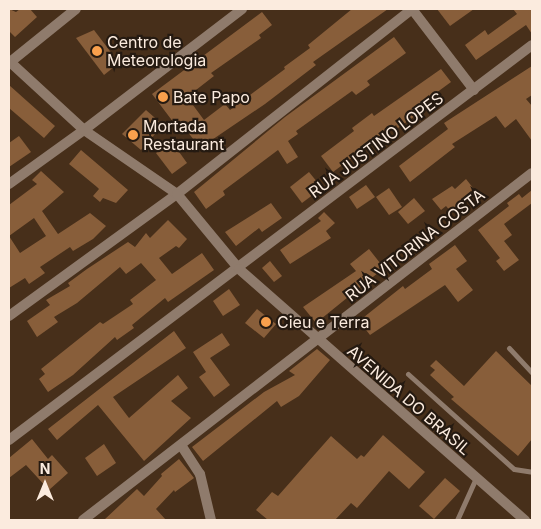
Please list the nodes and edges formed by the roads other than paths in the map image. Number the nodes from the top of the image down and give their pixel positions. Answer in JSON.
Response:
{"nodes":[{"id":1,"x":242,"y":9,"type":"edge"},
{"id":2,"x":412,"y":9,"type":"edge"},
{"id":3,"x":68,"y":11,"type":"edge"},
{"id":4,"x":532,"y":45,"type":"edge"},
{"id":5,"x":9,"y":62,"type":"edge"},
{"id":6,"x":474,"y":90,"type":"junction"},
{"id":7,"x":84,"y":130,"type":"junction"},
{"id":8,"x":532,"y":173,"type":"edge"},
{"id":9,"x":9,"y":184,"type":"edge"},
{"id":10,"x":177,"y":194,"type":"junction"},
{"id":11,"x":239,"y":269,"type":"junction"},
{"id":12,"x":9,"y":316,"type":"edge"},
{"id":13,"x":316,"y":340,"type":"junction"},
{"id":14,"x":509,"y":348,"type":"dead end"},
{"id":15,"x":532,"y":373,"type":"edge"},
{"id":16,"x":408,"y":374,"type":"dead end"},
{"id":17,"x":9,"y":440,"type":"edge"},
{"id":18,"x":181,"y":445,"type":"junction"},
{"id":19,"x":532,"y":472,"type":"edge"},
{"id":20,"x":476,"y":478,"type":"junction"},
{"id":21,"x":83,"y":520,"type":"edge"},
{"id":22,"x":211,"y":520,"type":"edge"},
{"id":23,"x":457,"y":520,"type":"edge"},
{"id":24,"x":525,"y":520,"type":"edge"}],
"edges":[{"from":1,"to":7,"type":"street"},
{"from":2,"to":6,"type":"street"},
{"from":2,"to":10,"type":"street"},
{"from":3,"to":5,"type":"street"},
{"from":4,"to":6,"type":"street","name":"RUA JUSTINO LOPES"},
{"from":5,"to":7,"type":"street","name":"AVENIDA DO BRASIL"},
{"from":6,"to":11,"type":"street","name":"RUA JUSTINO LOPES"},
{"from":7,"to":9,"type":"street"},
{"from":7,"to":10,"type":"street","name":"AVENIDA DO BRASIL"},
{"from":8,"to":13,"type":"street","name":"RUA VITORINA COSTA"},
{"from":10,"to":11,"type":"street","name":"AVENIDA DO BRASIL"},
{"from":10,"to":12,"type":"street"},
{"from":11,"to":13,"type":"street","name":"AVENIDA DO BRASIL"},
{"from":11,"to":17,"type":"street","name":"RUA JUSTINO LOPES"},
{"from":13,"to":18,"type":"street","name":"RUA VITORINA COSTA"},
{"from":13,"to":20,"type":"street","name":"AVENIDA DO BRASIL"},
{"from":14,"to":15,"type":"lane"},
{"from":16,"to":19,"type":"lane"},
{"from":18,"to":21,"type":"street","name":"RUA VITORINA COSTA"},
{"from":18,"to":22,"type":"street"},
{"from":20,"to":23,"type":"lane"},
{"from":20,"to":24,"type":"street","name":"AVENIDA DO BRASIL"}]}
